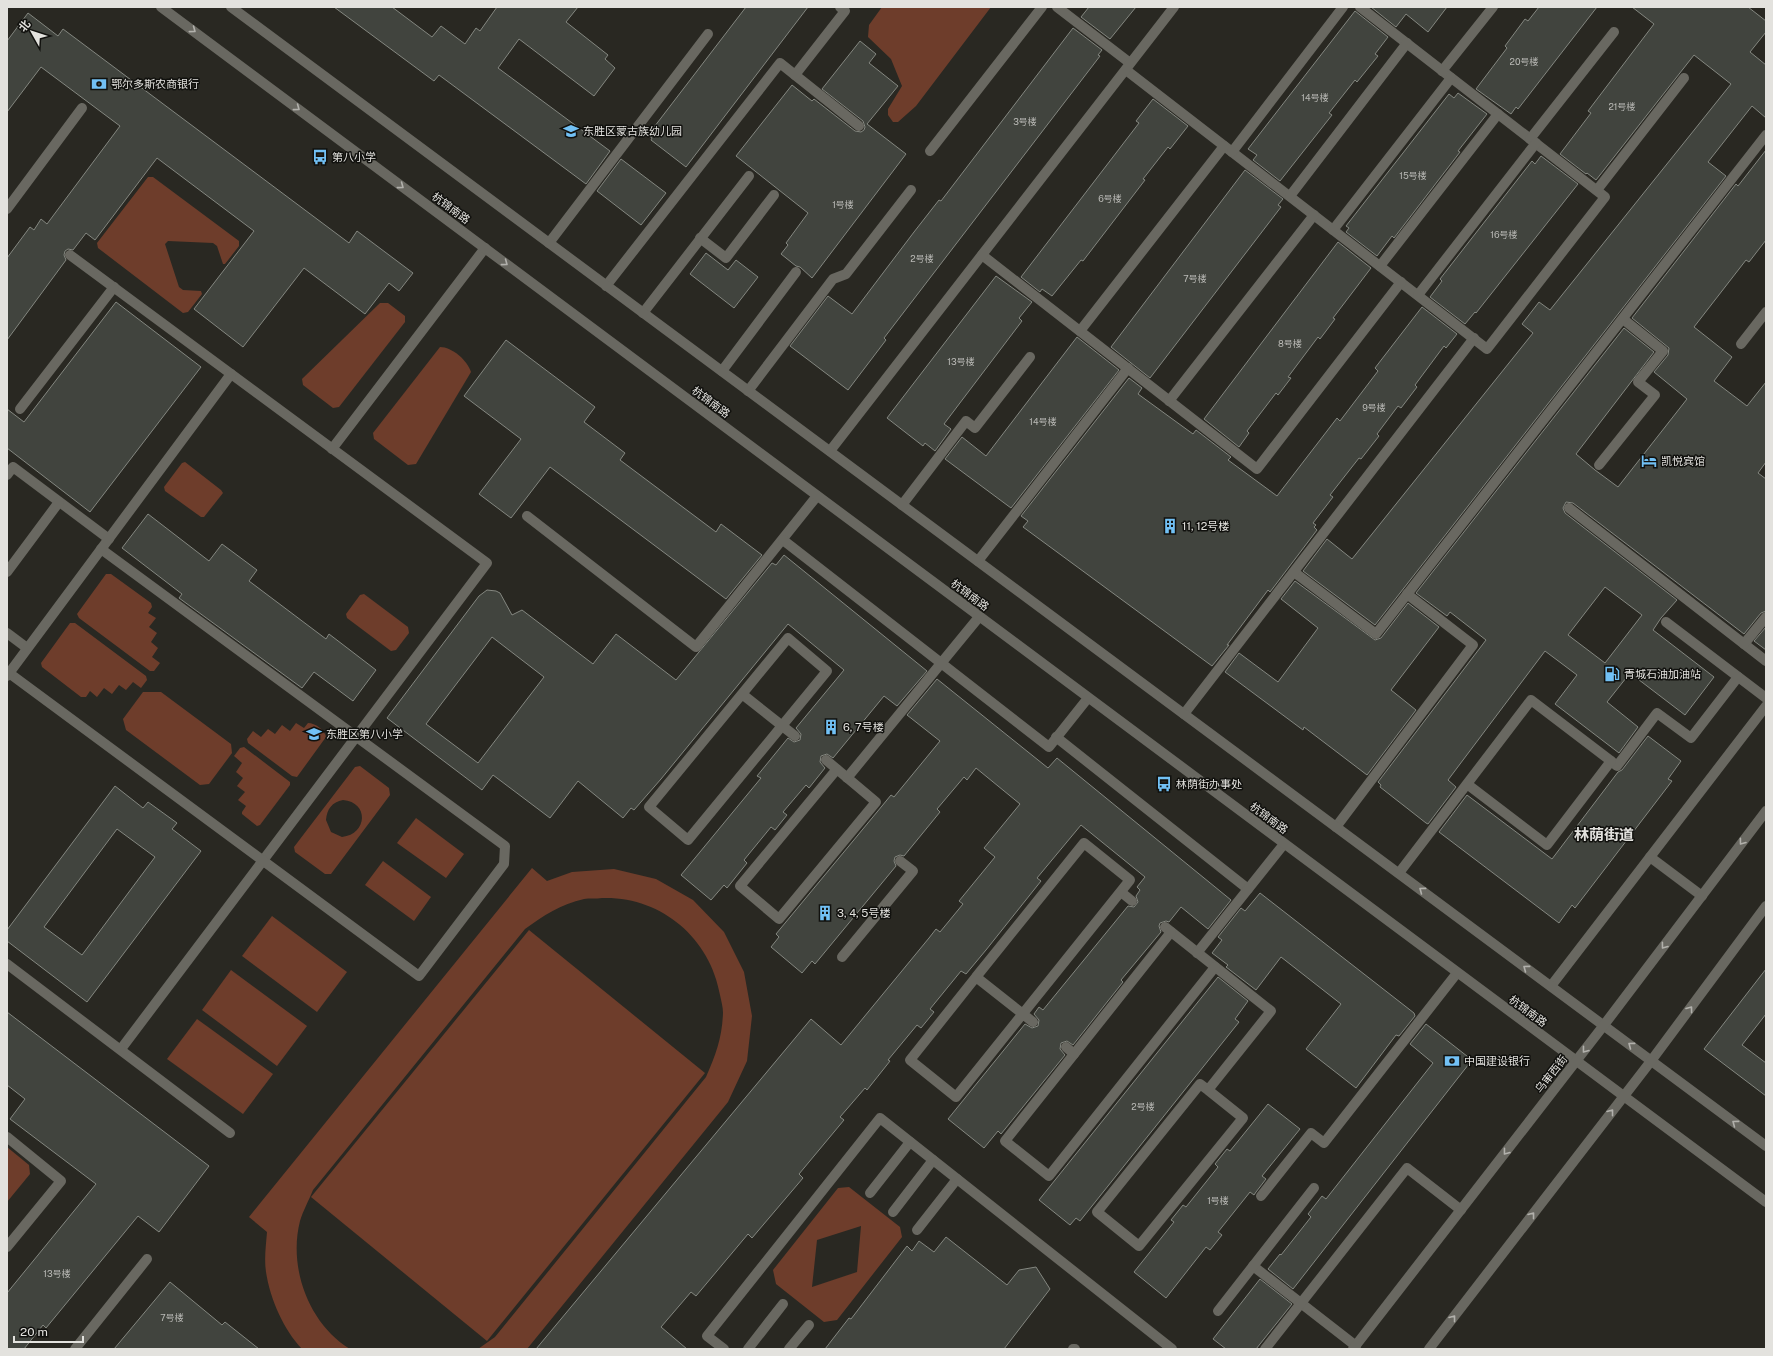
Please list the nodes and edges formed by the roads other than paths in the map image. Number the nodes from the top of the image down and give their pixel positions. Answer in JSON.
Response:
{"nodes":[{"id":1,"x":161,"y":7,"type":"edge"},
{"id":2,"x":231,"y":7,"type":"edge"},
{"id":3,"x":840,"y":7,"type":"edge"},
{"id":4,"x":1042,"y":7,"type":"edge"},
{"id":5,"x":1057,"y":7,"type":"edge"},
{"id":6,"x":1174,"y":7,"type":"edge"},
{"id":7,"x":1343,"y":7,"type":"edge"},
{"id":8,"x":1360,"y":7,"type":"edge"},
{"id":9,"x":1493,"y":7,"type":"edge"},
{"id":10,"x":1614,"y":32,"type":"dead end"},
{"id":11,"x":708,"y":34,"type":"dead end"},
{"id":12,"x":1407,"y":44,"type":"junction"},
{"id":13,"x":1128,"y":66,"type":"junction"},
{"id":14,"x":1442,"y":71,"type":"junction"},
{"id":15,"x":795,"y":75,"type":"junction"},
{"id":16,"x":1451,"y":78,"type":"junction"},
{"id":17,"x":1684,"y":78,"type":"dead end"},
{"id":18,"x":82,"y":108,"type":"dead end"},
{"id":19,"x":1498,"y":114,"type":"junction"},
{"id":20,"x":859,"y":126,"type":"dead end"},
{"id":21,"x":1766,"y":135,"type":"edge"},
{"id":22,"x":1533,"y":141,"type":"junction"},
{"id":23,"x":1228,"y":149,"type":"junction"},
{"id":24,"x":930,"y":151,"type":"dead end"},
{"id":25,"x":749,"y":176,"type":"dead end"},
{"id":26,"x":911,"y":190,"type":"dead end"},
{"id":27,"x":1597,"y":190,"type":"junction"},
{"id":28,"x":774,"y":196,"type":"dead end"},
{"id":29,"x":1290,"y":196,"type":"junction"},
{"id":30,"x":7,"y":209,"type":"edge"},
{"id":31,"x":1314,"y":215,"type":"junction"},
{"id":32,"x":1333,"y":230,"type":"junction"},
{"id":33,"x":700,"y":238,"type":"junction"},
{"id":34,"x":549,"y":243,"type":"junction"},
{"id":35,"x":485,"y":248,"type":"junction"},
{"id":36,"x":70,"y":255,"type":"dead end"},
{"id":37,"x":982,"y":255,"type":"junction"},
{"id":38,"x":1380,"y":266,"type":"junction"},
{"id":39,"x":796,"y":272,"type":"dead end"},
{"id":40,"x":1401,"y":282,"type":"junction"},
{"id":41,"x":606,"y":286,"type":"junction"},
{"id":42,"x":114,"y":288,"type":"junction"},
{"id":43,"x":1418,"y":295,"type":"junction"},
{"id":44,"x":1766,"y":312,"type":"edge"},
{"id":45,"x":643,"y":313,"type":"junction"},
{"id":46,"x":1622,"y":319,"type":"junction"},
{"id":47,"x":1080,"y":331,"type":"junction"},
{"id":48,"x":1474,"y":338,"type":"junction"},
{"id":49,"x":1742,"y":344,"type":"dead end"},
{"id":50,"x":1030,"y":357,"type":"dead end"},
{"id":51,"x":1128,"y":368,"type":"junction"},
{"id":52,"x":722,"y":371,"type":"junction"},
{"id":53,"x":231,"y":374,"type":"junction"},
{"id":54,"x":748,"y":391,"type":"junction"},
{"id":55,"x":1169,"y":401,"type":"junction"},
{"id":56,"x":20,"y":409,"type":"dead end"},
{"id":57,"x":332,"y":448,"type":"junction"},
{"id":58,"x":830,"y":452,"type":"junction"},
{"id":59,"x":1599,"y":465,"type":"dead end"},
{"id":60,"x":7,"y":475,"type":"edge"},
{"id":61,"x":817,"y":496,"type":"junction"},
{"id":62,"x":59,"y":502,"type":"junction"},
{"id":63,"x":902,"y":505,"type":"junction"},
{"id":64,"x":1569,"y":508,"type":"dead end"},
{"id":65,"x":527,"y":516,"type":"dead end"},
{"id":66,"x":109,"y":539,"type":"junction"},
{"id":67,"x":783,"y":540,"type":"junction"},
{"id":68,"x":101,"y":549,"type":"junction"},
{"id":69,"x":978,"y":561,"type":"junction"},
{"id":70,"x":7,"y":572,"type":"edge"},
{"id":71,"x":1294,"y":572,"type":"junction"},
{"id":72,"x":1407,"y":594,"type":"junction"},
{"id":73,"x":1766,"y":616,"type":"edge"},
{"id":74,"x":979,"y":617,"type":"junction"},
{"id":75,"x":1666,"y":622,"type":"dead end"},
{"id":76,"x":7,"y":633,"type":"edge"},
{"id":77,"x":1744,"y":644,"type":"junction"},
{"id":78,"x":27,"y":648,"type":"junction"},
{"id":79,"x":1766,"y":661,"type":"edge"},
{"id":80,"x":941,"y":663,"type":"junction"},
{"id":81,"x":8,"y":675,"type":"edge"},
{"id":82,"x":1738,"y":676,"type":"junction"},
{"id":83,"x":742,"y":694,"type":"junction"},
{"id":84,"x":1088,"y":698,"type":"junction"},
{"id":85,"x":1766,"y":698,"type":"edge"},
{"id":86,"x":1766,"y":706,"type":"edge"},
{"id":87,"x":1184,"y":714,"type":"junction"},
{"id":88,"x":782,"y":725,"type":"junction"},
{"id":89,"x":355,"y":736,"type":"junction"},
{"id":90,"x":795,"y":736,"type":"dead end"},
{"id":91,"x":1056,"y":737,"type":"junction"},
{"id":92,"x":826,"y":760,"type":"dead end"},
{"id":93,"x":1611,"y":761,"type":"junction"},
{"id":94,"x":837,"y":769,"type":"junction"},
{"id":95,"x":847,"y":778,"type":"junction"},
{"id":96,"x":1467,"y":784,"type":"junction"},
{"id":97,"x":1766,"y":811,"type":"edge"},
{"id":98,"x":1336,"y":827,"type":"junction"},
{"id":99,"x":1284,"y":844,"type":"junction"},
{"id":100,"x":1650,"y":857,"type":"junction"},
{"id":101,"x":262,"y":859,"type":"junction"},
{"id":102,"x":900,"y":861,"type":"dead end"},
{"id":103,"x":1399,"y":873,"type":"junction"},
{"id":104,"x":1248,"y":889,"type":"junction"},
{"id":105,"x":1121,"y":892,"type":"junction"},
{"id":106,"x":1702,"y":896,"type":"junction"},
{"id":107,"x":1132,"y":901,"type":"dead end"},
{"id":108,"x":1766,"y":906,"type":"edge"},
{"id":109,"x":1197,"y":952,"type":"junction"},
{"id":110,"x":842,"y":957,"type":"dead end"},
{"id":111,"x":7,"y":964,"type":"edge"},
{"id":112,"x":1215,"y":967,"type":"junction"},
{"id":113,"x":1457,"y":973,"type":"junction"},
{"id":114,"x":976,"y":977,"type":"junction"},
{"id":115,"x":1551,"y":986,"type":"junction"},
{"id":116,"x":1022,"y":1013,"type":"junction"},
{"id":117,"x":1033,"y":1022,"type":"dead end"},
{"id":118,"x":1604,"y":1025,"type":"junction"},
{"id":119,"x":1066,"y":1047,"type":"dead end"},
{"id":120,"x":121,"y":1049,"type":"junction"},
{"id":121,"x":1074,"y":1054,"type":"junction"},
{"id":122,"x":1651,"y":1061,"type":"junction"},
{"id":123,"x":1576,"y":1062,"type":"junction"},
{"id":124,"x":1208,"y":1090,"type":"junction"},
{"id":125,"x":1623,"y":1097,"type":"junction"},
{"id":126,"x":230,"y":1133,"type":"dead end"},
{"id":127,"x":7,"y":1137,"type":"edge"},
{"id":128,"x":910,"y":1142,"type":"junction"},
{"id":129,"x":1766,"y":1146,"type":"edge"},
{"id":130,"x":933,"y":1160,"type":"junction"},
{"id":131,"x":958,"y":1179,"type":"junction"},
{"id":132,"x":1314,"y":1188,"type":"dead end"},
{"id":133,"x":870,"y":1193,"type":"dead end"},
{"id":134,"x":1261,"y":1196,"type":"dead end"},
{"id":135,"x":1766,"y":1202,"type":"edge"},
{"id":136,"x":1461,"y":1210,"type":"junction"},
{"id":137,"x":893,"y":1212,"type":"dead end"},
{"id":138,"x":917,"y":1230,"type":"dead end"},
{"id":139,"x":7,"y":1247,"type":"edge"},
{"id":140,"x":147,"y":1259,"type":"dead end"},
{"id":141,"x":1253,"y":1266,"type":"junction"},
{"id":142,"x":1301,"y":1303,"type":"junction"},
{"id":143,"x":783,"y":1304,"type":"dead end"},
{"id":144,"x":1218,"y":1311,"type":"dead end"},
{"id":145,"x":809,"y":1324,"type":"dead end"},
{"id":146,"x":1354,"y":1347,"type":"edge"},
{"id":147,"x":75,"y":1349,"type":"edge"},
{"id":148,"x":724,"y":1349,"type":"edge"},
{"id":149,"x":748,"y":1349,"type":"edge"},
{"id":150,"x":789,"y":1349,"type":"edge"},
{"id":151,"x":1172,"y":1349,"type":"edge"},
{"id":152,"x":1265,"y":1349,"type":"edge"},
{"id":153,"x":1429,"y":1349,"type":"edge"}],
"edges":[{"from":1,"to":35,"type":"main road","name":"杭锦南路","one_way":true},
{"from":2,"to":34,"type":"main road"},
{"from":3,"to":15,"type":"main road"},
{"from":4,"to":24,"type":"main road"},
{"from":5,"to":13,"type":"main road"},
{"from":6,"to":13,"type":"main road"},
{"from":7,"to":23,"type":"main road"},
{"from":8,"to":12,"type":"main road"},
{"from":9,"to":14,"type":"main road"},
{"from":10,"to":22,"type":"main road"},
{"from":11,"to":34,"type":"main road"},
{"from":12,"to":14,"type":"main road"},
{"from":12,"to":29,"type":"main road"},
{"from":13,"to":23,"type":"main road"},
{"from":13,"to":37,"type":"main road"},
{"from":14,"to":16,"type":"main road"},
{"from":15,"to":20,"type":"main road"},
{"from":15,"to":41,"type":"main road"},
{"from":16,"to":19,"type":"main road"},
{"from":16,"to":32,"type":"main road"},
{"from":17,"to":27,"type":"main road"},
{"from":18,"to":30,"type":"main road"},
{"from":19,"to":22,"type":"main road"},
{"from":19,"to":38,"type":"main road"},
{"from":21,"to":46,"type":"main road"},
{"from":22,"to":27,"type":"main road"},
{"from":22,"to":43,"type":"main road"},
{"from":23,"to":29,"type":"main road"},
{"from":23,"to":47,"type":"main road"},
{"from":25,"to":33,"type":"main road"},
{"from":26,"to":54,"type":"main road"},
{"from":27,"to":48,"type":"main road"},
{"from":28,"to":33,"type":"main road"},
{"from":29,"to":31,"type":"main road"},
{"from":31,"to":32,"type":"main road"},
{"from":31,"to":55,"type":"main road"},
{"from":32,"to":38,"type":"main road"},
{"from":33,"to":45,"type":"main road"},
{"from":34,"to":41,"type":"main road"},
{"from":35,"to":57,"type":"main road"},
{"from":35,"to":61,"type":"main road","name":"杭锦南路","one_way":true},
{"from":36,"to":42,"type":"main road"},
{"from":37,"to":47,"type":"main road"},
{"from":37,"to":58,"type":"main road"},
{"from":38,"to":40,"type":"main road"},
{"from":39,"to":52,"type":"main road"},
{"from":40,"to":43,"type":"main road"},
{"from":40,"to":55,"type":"main road"},
{"from":41,"to":45,"type":"main road"},
{"from":42,"to":53,"type":"main road"},
{"from":42,"to":56,"type":"main road"},
{"from":43,"to":48,"type":"main road"},
{"from":44,"to":49,"type":"main road"},
{"from":45,"to":52,"type":"main road"},
{"from":46,"to":59,"type":"main road"},
{"from":46,"to":72,"type":"main road"},
{"from":47,"to":51,"type":"main road"},
{"from":48,"to":71,"type":"main road"},
{"from":50,"to":63,"type":"main road"},
{"from":51,"to":55,"type":"main road"},
{"from":51,"to":69,"type":"main road"},
{"from":52,"to":54,"type":"main road"},
{"from":53,"to":57,"type":"main road"},
{"from":53,"to":66,"type":"main road"},
{"from":54,"to":58,"type":"main road"},
{"from":57,"to":89,"type":"main road"},
{"from":58,"to":63,"type":"main road"},
{"from":60,"to":62,"type":"main road"},
{"from":61,"to":67,"type":"main road"},
{"from":61,"to":74,"type":"main road","name":"杭锦南路"},
{"from":62,"to":66,"type":"main road"},
{"from":62,"to":70,"type":"main road"},
{"from":63,"to":69,"type":"main road"},
{"from":64,"to":77,"type":"main road"},
{"from":65,"to":67,"type":"main road"},
{"from":66,"to":68,"type":"main road"},
{"from":67,"to":80,"type":"main road"},
{"from":68,"to":78,"type":"main road"},
{"from":68,"to":89,"type":"main road"},
{"from":69,"to":87,"type":"main road"},
{"from":71,"to":72,"type":"main road"},
{"from":71,"to":87,"type":"main road"},
{"from":72,"to":98,"type":"main road"},
{"from":73,"to":77,"type":"main road"},
{"from":74,"to":80,"type":"main road"},
{"from":74,"to":84,"type":"main road","name":"杭锦南路"},
{"from":75,"to":82,"type":"main road"},
{"from":76,"to":78,"type":"main road"},
{"from":77,"to":79,"type":"main road"},
{"from":78,"to":81,"type":"main road"},
{"from":80,"to":91,"type":"main road"},
{"from":80,"to":95,"type":"main road"},
{"from":81,"to":101,"type":"main road"},
{"from":82,"to":85,"type":"main road"},
{"from":82,"to":93,"type":"main road"},
{"from":83,"to":88,"type":"main road"},
{"from":83,"to":88,"type":"main road"},
{"from":83,"to":88,"type":"main road"},
{"from":84,"to":91,"type":"main road"},
{"from":84,"to":99,"type":"main road","name":"杭锦南路"},
{"from":86,"to":100,"type":"main road"},
{"from":87,"to":98,"type":"main road"},
{"from":88,"to":90,"type":"main road"},
{"from":89,"to":101,"type":"main road"},
{"from":89,"to":101,"type":"main road"},
{"from":91,"to":104,"type":"main road"},
{"from":92,"to":94,"type":"main road"},
{"from":93,"to":96,"type":"main road"},
{"from":93,"to":96,"type":"main road"},
{"from":94,"to":95,"type":"main road"},
{"from":94,"to":95,"type":"main road"},
{"from":96,"to":103,"type":"main road"},
{"from":97,"to":106,"type":"main road","name":"乌审西街","one_way":true},
{"from":98,"to":103,"type":"main road"},
{"from":99,"to":104,"type":"main road"},
{"from":99,"to":113,"type":"main road","name":"杭锦南路"},
{"from":100,"to":106,"type":"main road"},
{"from":100,"to":115,"type":"main road"},
{"from":101,"to":120,"type":"main road"},
{"from":102,"to":110,"type":"main road"},
{"from":115,"to":103,"type":"main road","one_way":true},
{"from":104,"to":109,"type":"main road"},
{"from":105,"to":107,"type":"main road"},
{"from":105,"to":114,"type":"main road"},
{"from":105,"to":116,"type":"main road"},
{"from":106,"to":118,"type":"main road","name":"乌审西街","one_way":true},
{"from":122,"to":108,"type":"main road","one_way":true},
{"from":109,"to":112,"type":"main road"},
{"from":109,"to":121,"type":"main road"},
{"from":111,"to":120,"type":"main road"},
{"from":112,"to":121,"type":"main road"},
{"from":112,"to":124,"type":"main road"},
{"from":113,"to":123,"type":"main road","name":"杭锦南路"},
{"from":113,"to":134,"type":"main road"},
{"from":114,"to":116,"type":"main road"},
{"from":114,"to":116,"type":"main road"},
{"from":115,"to":118,"type":"main road"},
{"from":116,"to":117,"type":"main road"},
{"from":122,"to":118,"type":"main road","one_way":true},
{"from":118,"to":123,"type":"main road","name":"乌审西街","one_way":true},
{"from":119,"to":121,"type":"main road"},
{"from":120,"to":126,"type":"main road"},
{"from":122,"to":125,"type":"main road"},
{"from":129,"to":122,"type":"main road","one_way":true},
{"from":123,"to":125,"type":"main road","name":"杭锦南路"},
{"from":123,"to":136,"type":"main road","name":"乌审西街","one_way":true},
{"from":124,"to":124,"type":"main road"},
{"from":125,"to":135,"type":"main road","name":"杭锦南路"},
{"from":153,"to":125,"type":"main road","one_way":true},
{"from":127,"to":139,"type":"main road"},
{"from":128,"to":130,"type":"main road"},
{"from":128,"to":133,"type":"main road"},
{"from":128,"to":148,"type":"main road"},
{"from":130,"to":131,"type":"main road"},
{"from":130,"to":137,"type":"main road"},
{"from":131,"to":138,"type":"main road"},
{"from":131,"to":151,"type":"main road"},
{"from":132,"to":141,"type":"main road"},
{"from":136,"to":142,"type":"main road"},
{"from":136,"to":146,"type":"main road","name":"乌审西街"},
{"from":140,"to":147,"type":"main road"},
{"from":141,"to":142,"type":"main road"},
{"from":141,"to":144,"type":"main road"},
{"from":142,"to":146,"type":"main road"},
{"from":142,"to":152,"type":"main road"},
{"from":143,"to":149,"type":"main road"},
{"from":145,"to":150,"type":"main road"}]}
